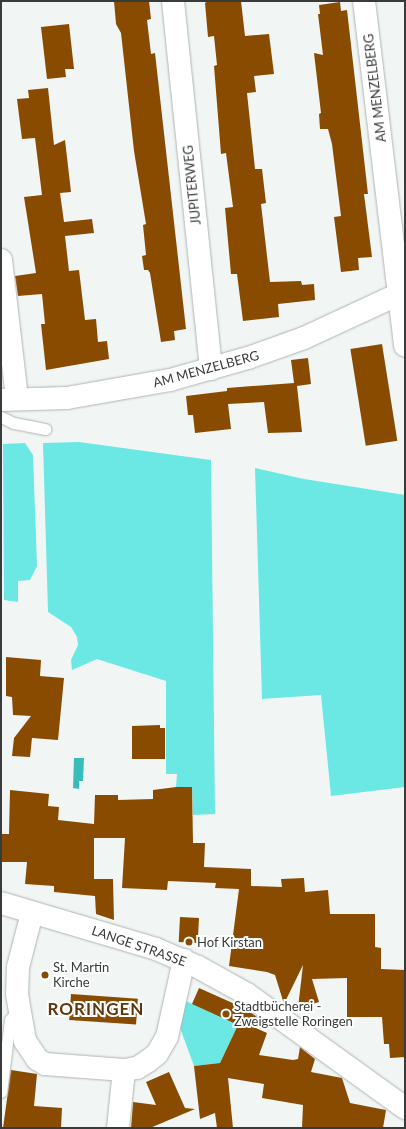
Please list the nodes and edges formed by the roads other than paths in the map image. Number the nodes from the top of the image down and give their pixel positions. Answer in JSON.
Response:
{"nodes":[{"id":1,"x":173,"y":1,"type":"edge"},
{"id":2,"x":364,"y":1,"type":"edge"},
{"id":3,"x":1,"y":260,"type":"edge"},
{"id":4,"x":399,"y":294,"type":"junction"},
{"id":5,"x":405,"y":346,"type":"edge"},
{"id":6,"x":211,"y":369,"type":"junction"},
{"id":7,"x":9,"y":399,"type":"edge"},
{"id":8,"x":1,"y":417,"type":"edge"},
{"id":9,"x":45,"y":429,"type":"dead end"},
{"id":10,"x":1,"y":903,"type":"edge"},
{"id":11,"x":32,"y":913,"type":"junction"},
{"id":12,"x":184,"y":960,"type":"junction"},
{"id":13,"x":18,"y":1010,"type":"junction"},
{"id":14,"x":124,"y":1070,"type":"junction"},
{"id":15,"x":1,"y":1092,"type":"edge"},
{"id":16,"x":405,"y":1108,"type":"edge"},
{"id":17,"x":118,"y":1128,"type":"edge"}],
"edges":[{"from":1,"to":6,"type":"street","name":"JUPITERWEG"},
{"from":2,"to":4,"type":"street","name":"AM MENZELBERG"},
{"from":3,"to":7,"type":"street"},
{"from":4,"to":5,"type":"street","name":"AM MENZELBERG"},
{"from":4,"to":6,"type":"street","name":"AM MENZELBERG"},
{"from":6,"to":7,"type":"street","name":"AM MENZELBERG"},
{"from":8,"to":9,"type":"lane"},
{"from":10,"to":11,"type":"street","name":"LANGE STRASSE"},
{"from":11,"to":12,"type":"street","name":"LANGE STRASSE"},
{"from":11,"to":13,"type":"street"},
{"from":12,"to":14,"type":"street"},
{"from":12,"to":16,"type":"street","name":"LANGE STRASSE"},
{"from":13,"to":14,"type":"street"},
{"from":13,"to":15,"type":"lane"},
{"from":14,"to":17,"type":"street"}]}
